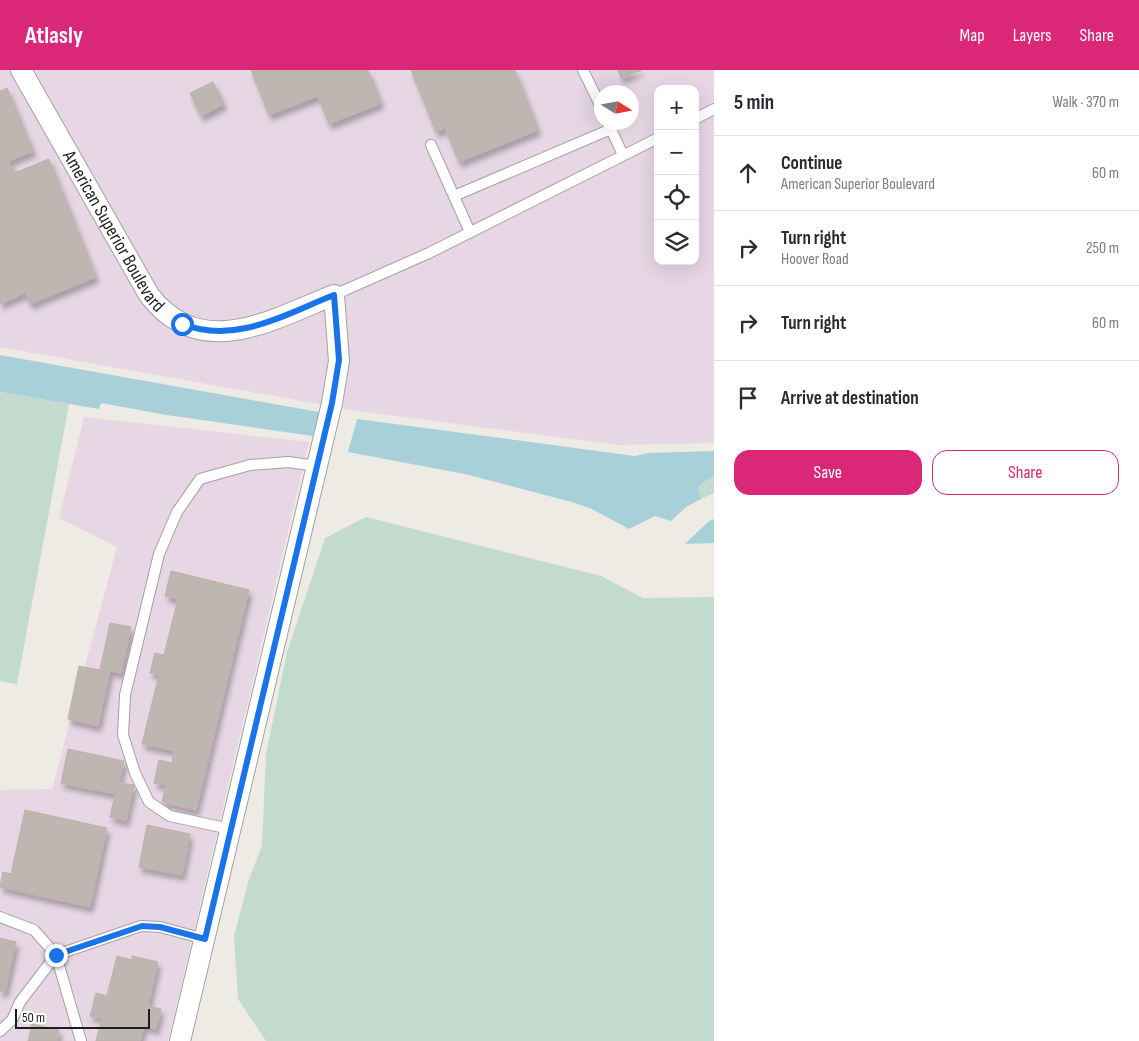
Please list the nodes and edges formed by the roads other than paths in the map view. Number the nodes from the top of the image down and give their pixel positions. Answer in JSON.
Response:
{"nodes":[{"id":1,"x":21,"y":70,"type":"edge"},
{"id":2,"x":583,"y":70,"type":"edge"},
{"id":3,"x":594,"y":93,"type":"edge"},
{"id":4,"x":714,"y":109,"type":"edge"},
{"id":5,"x":699,"y":117,"type":"edge"},
{"id":6,"x":600,"y":130,"type":"edge"},
{"id":7,"x":611,"y":130,"type":"edge"},
{"id":8,"x":654,"y":140,"type":"edge"},
{"id":9,"x":431,"y":145,"type":"dead end"},
{"id":10,"x":623,"y":156,"type":"junction"},
{"id":11,"x":454,"y":196,"type":"junction"},
{"id":12,"x":470,"y":232,"type":"junction"},
{"id":13,"x":334,"y":295,"type":"junction"},
{"id":14,"x":317,"y":466,"type":"junction"},
{"id":15,"x":230,"y":829,"type":"junction"},
{"id":16,"x":0,"y":917,"type":"edge"},
{"id":17,"x":205,"y":939,"type":"junction"},
{"id":18,"x":56,"y":955,"type":"junction"},
{"id":19,"x":0,"y":1031,"type":"edge"},
{"id":20,"x":81,"y":1041,"type":"edge"},
{"id":21,"x":180,"y":1041,"type":"edge"}],
"edges":[{"from":1,"to":13,"type":"street","name":"American Superior Boulevard"},
{"from":2,"to":3,"type":"lane"},
{"from":4,"to":5,"type":"lane"},
{"from":6,"to":11,"type":"lane"},
{"from":7,"to":10,"type":"lane"},
{"from":8,"to":10,"type":"lane"},
{"from":9,"to":11,"type":"lane"},
{"from":10,"to":12,"type":"lane"},
{"from":11,"to":12,"type":"lane"},
{"from":12,"to":13,"type":"lane"},
{"from":13,"to":14,"type":"street"},
{"from":14,"to":15,"type":"street"},
{"from":14,"to":15,"type":"lane"},
{"from":15,"to":17,"type":"street"},
{"from":16,"to":18,"type":"lane"},
{"from":17,"to":18,"type":"lane"},
{"from":17,"to":21,"type":"street"},
{"from":18,"to":19,"type":"lane"},
{"from":18,"to":20,"type":"lane"}]}
